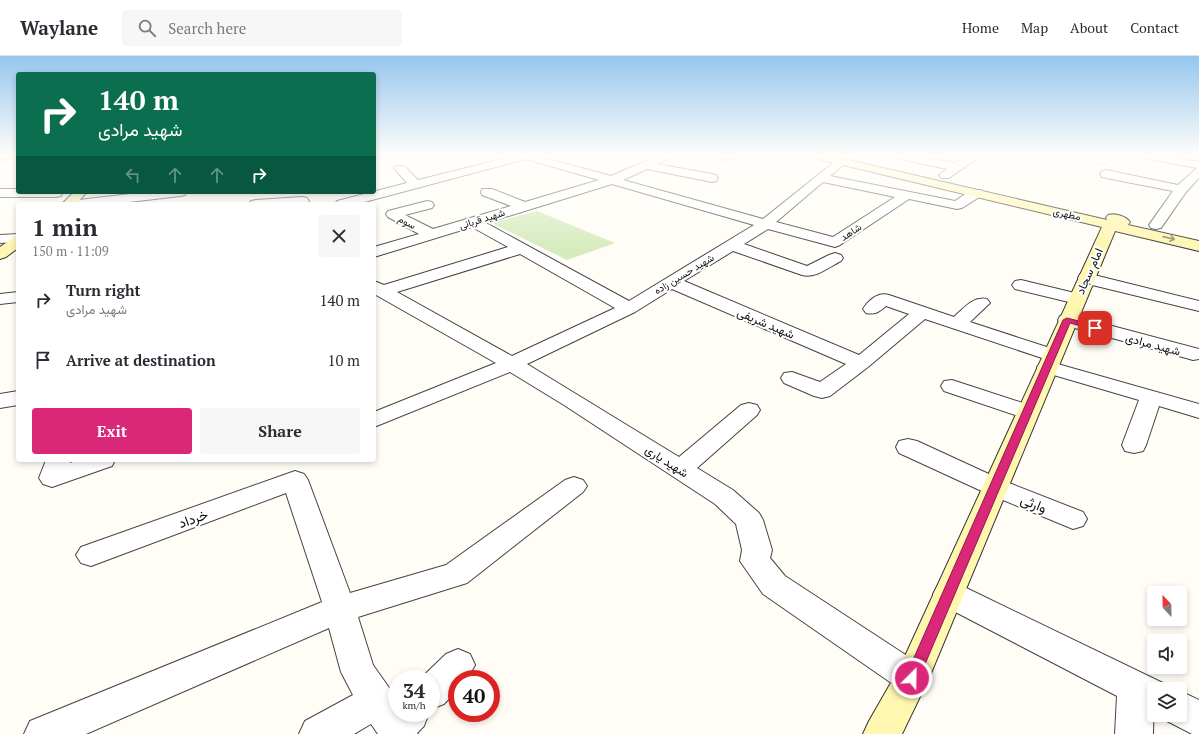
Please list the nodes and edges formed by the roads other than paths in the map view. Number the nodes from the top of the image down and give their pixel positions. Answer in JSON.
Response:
{"nodes":[{"id":1,"x":406,"y":188,"type":"edge"},
{"id":2,"x":588,"y":188,"type":"edge"},
{"id":3,"x":640,"y":188,"type":"edge"},
{"id":4,"x":809,"y":188,"type":"edge"},
{"id":5,"x":869,"y":188,"type":"edge"},
{"id":6,"x":955,"y":188,"type":"edge"},
{"id":7,"x":978,"y":188,"type":"edge"},
{"id":8,"x":1176,"y":188,"type":"edge"},
{"id":9,"x":1181,"y":189,"type":"joint"},
{"id":10,"x":487,"y":192,"type":"dead end"},
{"id":11,"x":0,"y":193,"type":"edge"},
{"id":12,"x":16,"y":193,"type":"edge"},
{"id":13,"x":976,"y":193,"type":"junction"},
{"id":14,"x":79,"y":194,"type":"edge"},
{"id":15,"x":163,"y":194,"type":"edge"},
{"id":16,"x":907,"y":195,"type":"junction"},
{"id":17,"x":303,"y":199,"type":"edge"},
{"id":18,"x":71,"y":202,"type":"edge"},
{"id":19,"x":96,"y":202,"type":"edge"},
{"id":20,"x":275,"y":202,"type":"edge"},
{"id":21,"x":350,"y":202,"type":"edge"},
{"id":22,"x":427,"y":205,"type":"dead end"},
{"id":23,"x":525,"y":207,"type":"junction"},
{"id":24,"x":1112,"y":221,"type":"junction"},
{"id":25,"x":474,"y":222,"type":"junction"},
{"id":26,"x":766,"y":224,"type":"junction"},
{"id":27,"x":1156,"y":225,"type":"junction"},
{"id":28,"x":1171,"y":227,"type":"dead end"},
{"id":29,"x":431,"y":234,"type":"junction"},
{"id":30,"x":16,"y":238,"type":"edge"},
{"id":31,"x":0,"y":239,"type":"edge"},
{"id":32,"x":16,"y":242,"type":"edge"},
{"id":33,"x":732,"y":245,"type":"junction"},
{"id":34,"x":1199,"y":246,"type":"edge"},
{"id":35,"x":522,"y":248,"type":"junction"},
{"id":36,"x":376,"y":251,"type":"edge"},
{"id":37,"x":0,"y":254,"type":"edge"},
{"id":38,"x":835,"y":258,"type":"dead end"},
{"id":39,"x":671,"y":282,"type":"junction"},
{"id":40,"x":1021,"y":285,"type":"dead end"},
{"id":41,"x":381,"y":294,"type":"edge"},
{"id":42,"x":16,"y":297,"type":"edge"},
{"id":43,"x":0,"y":299,"type":"edge"},
{"id":44,"x":1077,"y":299,"type":"junction"},
{"id":45,"x":981,"y":303,"type":"dead end"},
{"id":46,"x":1199,"y":306,"type":"edge"},
{"id":47,"x":629,"y":308,"type":"junction"},
{"id":48,"x":872,"y":309,"type":"dead end"},
{"id":49,"x":923,"y":311,"type":"junction"},
{"id":50,"x":958,"y":323,"type":"junction"},
{"id":51,"x":1193,"y":354,"type":"dead end"},
{"id":52,"x":1050,"y":361,"type":"junction"},
{"id":53,"x":861,"y":363,"type":"junction"},
{"id":54,"x":511,"y":364,"type":"junction"},
{"id":55,"x":792,"y":378,"type":"dead end"},
{"id":56,"x":952,"y":386,"type":"dead end"},
{"id":57,"x":1151,"y":397,"type":"junction"},
{"id":58,"x":16,"y":398,"type":"edge"},
{"id":59,"x":0,"y":401,"type":"edge"},
{"id":60,"x":749,"y":410,"type":"dead end"},
{"id":61,"x":1199,"y":411,"type":"edge"},
{"id":62,"x":1027,"y":412,"type":"junction"},
{"id":63,"x":376,"y":419,"type":"edge"},
{"id":64,"x":1134,"y":445,"type":"dead end"},
{"id":65,"x":908,"y":447,"type":"dead end"},
{"id":66,"x":57,"y":462,"type":"edge"},
{"id":67,"x":97,"y":462,"type":"edge"},
{"id":68,"x":680,"y":468,"type":"junction"},
{"id":69,"x":574,"y":486,"type":"dead end"},
{"id":70,"x":995,"y":487,"type":"junction"},
{"id":71,"x":1074,"y":519,"type":"dead end"},
{"id":72,"x":90,"y":555,"type":"dead end"},
{"id":73,"x":949,"y":594,"type":"junction"},
{"id":74,"x":340,"y":609,"type":"junction"},
{"id":75,"x":458,"y":665,"type":"dead end"},
{"id":76,"x":912,"y":678,"type":"junction"},
{"id":77,"x":440,"y":683,"type":"edge"},
{"id":78,"x":1144,"y":692,"type":"edge"},
{"id":79,"x":388,"y":709,"type":"edge"},
{"id":80,"x":1187,"y":713,"type":"edge"},
{"id":81,"x":1199,"y":719,"type":"edge"},
{"id":82,"x":388,"y":721,"type":"edge"},
{"id":83,"x":43,"y":734,"type":"edge"},
{"id":84,"x":318,"y":734,"type":"edge"},
{"id":85,"x":882,"y":734,"type":"edge"},
{"id":86,"x":1134,"y":734,"type":"edge"}],
"edges":[{"from":1,"to":21,"type":"street"},
{"from":2,"to":23,"type":"street","name":"شهید قربانی"},
{"from":3,"to":26,"type":"street","name":"شاهد"},
{"from":4,"to":26,"type":"street","name":"شهید حسین زاده"},
{"from":5,"to":16,"type":"street"},
{"from":6,"to":13,"type":"main road","name":"مطهری"},
{"from":7,"to":24,"type":"main road","name":"مطهری"},
{"from":8,"to":9,"type":"street"},
{"from":9,"to":27,"type":"street"},
{"from":10,"to":23,"type":"street"},
{"from":11,"to":12,"type":"street"},
{"from":13,"to":16,"type":"street"},
{"from":13,"to":24,"type":"main road","name":"مطهری"},
{"from":14,"to":18,"type":"main road"},
{"from":15,"to":19,"type":"street"},
{"from":16,"to":26,"type":"street","name":"شاهد"},
{"from":17,"to":20,"type":"street"},
{"from":22,"to":29,"type":"street","name":"سوم"},
{"from":23,"to":25,"type":"street","name":"شهید قربانی"},
{"from":24,"to":27,"type":"main road","name":"مطهری"},
{"from":24,"to":34,"type":"main road","name":"مطهری","one_way":true},
{"from":24,"to":44,"type":"main road","name":"امام سجاد"},
{"from":25,"to":29,"type":"street","name":"شهید قربانی"},
{"from":25,"to":35,"type":"street"},
{"from":26,"to":33,"type":"street","name":"شهید حسین زاده"},
{"from":27,"to":28,"type":"main road","name":"مطهری"},
{"from":29,"to":36,"type":"street","name":"شهید قربانی"},
{"from":30,"to":31,"type":"street"},
{"from":32,"to":37,"type":"main road"},
{"from":33,"to":38,"type":"street"},
{"from":33,"to":39,"type":"street","name":"شهید حسین زاده"},
{"from":35,"to":41,"type":"street"},
{"from":35,"to":47,"type":"street"},
{"from":39,"to":47,"type":"street","name":"شهید حسین زاده"},
{"from":39,"to":53,"type":"street","name":"شهید شریفی"},
{"from":40,"to":44,"type":"street"},
{"from":41,"to":54,"type":"street","name":"شهید یاری"},
{"from":42,"to":43,"type":"street"},
{"from":44,"to":46,"type":"street"},
{"from":44,"to":51,"type":"street","name":"شهید مرادی"},
{"from":44,"to":52,"type":"main road","name":"امام سجاد"},
{"from":45,"to":50,"type":"street"},
{"from":47,"to":54,"type":"street","name":"شهید حسین زاده"},
{"from":48,"to":49,"type":"street"},
{"from":49,"to":50,"type":"street"},
{"from":49,"to":53,"type":"street"},
{"from":50,"to":52,"type":"street"},
{"from":52,"to":57,"type":"street"},
{"from":52,"to":62,"type":"main road","name":"امام سجاد"},
{"from":53,"to":55,"type":"street"},
{"from":54,"to":63,"type":"street","name":"شهید حسین زاده"},
{"from":54,"to":68,"type":"street","name":"شهید یاری"},
{"from":56,"to":62,"type":"street"},
{"from":57,"to":61,"type":"street"},
{"from":57,"to":64,"type":"street"},
{"from":58,"to":59,"type":"street"},
{"from":60,"to":68,"type":"street"},
{"from":62,"to":70,"type":"main road","name":"امام سجاد"},
{"from":65,"to":70,"type":"street","name":"وارثی"},
{"from":66,"to":67,"type":"street"},
{"from":68,"to":76,"type":"street","name":"شهید یاری"},
{"from":69,"to":74,"type":"street"},
{"from":70,"to":71,"type":"street","name":"وارثی"},
{"from":70,"to":73,"type":"main road","name":"امام سجاد"},
{"from":72,"to":74,"type":"street","name":"خرداد"},
{"from":73,"to":76,"type":"main road","name":"امام سجاد"},
{"from":73,"to":78,"type":"street"},
{"from":74,"to":79,"type":"street"},
{"from":74,"to":83,"type":"street"},
{"from":75,"to":77,"type":"street"},
{"from":76,"to":85,"type":"main road","name":"امام سجاد"},
{"from":78,"to":86,"type":"street"},
{"from":80,"to":81,"type":"street"},
{"from":82,"to":84,"type":"street"}]}
